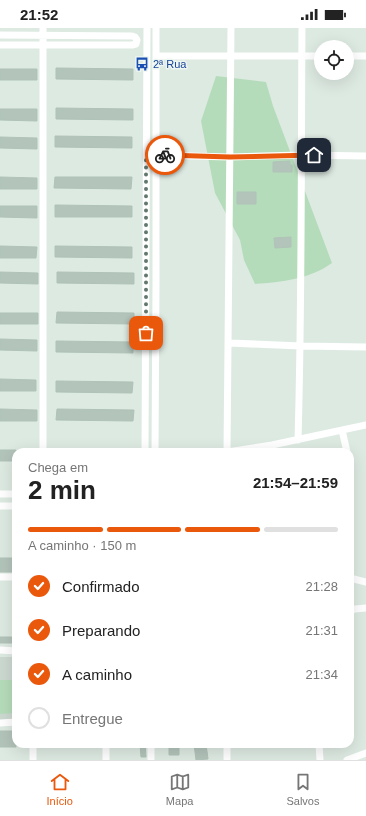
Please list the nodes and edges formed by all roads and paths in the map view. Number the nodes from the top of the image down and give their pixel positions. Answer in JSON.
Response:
{"nodes":[{"id":1,"x":43,"y":28,"type":"edge"},
{"id":2,"x":147,"y":28,"type":"edge"},
{"id":3,"x":156,"y":28,"type":"edge"},
{"id":4,"x":231,"y":28,"type":"edge"},
{"id":5,"x":302,"y":28,"type":"edge"},
{"id":6,"x":0,"y":35,"type":"edge"},
{"id":7,"x":43,"y":36,"type":"junction"},
{"id":8,"x":0,"y":45,"type":"edge"},
{"id":9,"x":43,"y":46,"type":"junction"},
{"id":10,"x":156,"y":56,"type":"junction"},
{"id":11,"x":231,"y":56,"type":"junction"},
{"id":12,"x":302,"y":56,"type":"junction"},
{"id":13,"x":314,"y":56,"type":"edge"},
{"id":14,"x":354,"y":56,"type":"edge"},
{"id":15,"x":366,"y":56,"type":"edge"},
{"id":16,"x":146,"y":154,"type":"junction"},
{"id":17,"x":156,"y":155,"type":"junction"},
{"id":18,"x":300,"y":155,"type":"junction"},
{"id":19,"x":366,"y":156,"type":"edge"},
{"id":20,"x":230,"y":157,"type":"junction"},
{"id":21,"x":229,"y":343,"type":"junction"},
{"id":22,"x":301,"y":346,"type":"junction"},
{"id":23,"x":366,"y":347,"type":"edge"},
{"id":24,"x":366,"y":425,"type":"edge"},
{"id":25,"x":342,"y":430,"type":"junction"},
{"id":26,"x":298,"y":440,"type":"junction"},
{"id":27,"x":43,"y":448,"type":"edge"},
{"id":28,"x":146,"y":448,"type":"edge"},
{"id":29,"x":155,"y":448,"type":"edge"},
{"id":30,"x":227,"y":448,"type":"edge"},
{"id":31,"x":251,"y":448,"type":"edge"},
{"id":32,"x":346,"y":448,"type":"edge"},
{"id":33,"x":0,"y":494,"type":"edge"},
{"id":34,"x":12,"y":494,"type":"edge"},
{"id":35,"x":0,"y":506,"type":"edge"},
{"id":36,"x":12,"y":506,"type":"edge"},
{"id":37,"x":0,"y":577,"type":"edge"},
{"id":38,"x":12,"y":578,"type":"edge"},
{"id":39,"x":354,"y":579,"type":"edge"},
{"id":40,"x":366,"y":582,"type":"edge"},
{"id":41,"x":366,"y":608,"type":"edge"},
{"id":42,"x":354,"y":609,"type":"edge"},
{"id":43,"x":0,"y":650,"type":"edge"},
{"id":44,"x":12,"y":650,"type":"edge"},
{"id":45,"x":12,"y":722,"type":"edge"},
{"id":46,"x":0,"y":724,"type":"edge"},
{"id":47,"x":33,"y":748,"type":"edge"},
{"id":48,"x":106,"y":748,"type":"edge"},
{"id":49,"x":151,"y":748,"type":"edge"},
{"id":50,"x":227,"y":748,"type":"edge"},
{"id":51,"x":319,"y":748,"type":"edge"},
{"id":52,"x":366,"y":753,"type":"edge"},
{"id":53,"x":33,"y":760,"type":"edge"},
{"id":54,"x":106,"y":760,"type":"edge"},
{"id":55,"x":151,"y":760,"type":"edge"},
{"id":56,"x":227,"y":760,"type":"edge"},
{"id":57,"x":320,"y":760,"type":"edge"},
{"id":58,"x":347,"y":760,"type":"edge"}],
"edges":[{"from":1,"to":7,"type":"street"},
{"from":2,"to":16,"type":"street"},
{"from":3,"to":10,"type":"street"},
{"from":4,"to":11,"type":"street"},
{"from":5,"to":12,"type":"street"},
{"from":6,"to":7,"type":"street"},
{"from":7,"to":9,"type":"street"},
{"from":7,"to":9,"type":"street"},
{"from":8,"to":9,"type":"street"},
{"from":9,"to":27,"type":"street"},
{"from":10,"to":11,"type":"street"},
{"from":10,"to":17,"type":"street"},
{"from":11,"to":12,"type":"street"},
{"from":11,"to":20,"type":"street"},
{"from":12,"to":13,"type":"street"},
{"from":12,"to":18,"type":"street"},
{"from":14,"to":15,"type":"street"},
{"from":16,"to":17,"type":"street"},
{"from":16,"to":28,"type":"street"},
{"from":17,"to":20,"type":"street"},
{"from":17,"to":29,"type":"street"},
{"from":18,"to":19,"type":"street"},
{"from":18,"to":20,"type":"street"},
{"from":18,"to":22,"type":"street"},
{"from":20,"to":21,"type":"street"},
{"from":21,"to":22,"type":"street"},
{"from":21,"to":30,"type":"street"},
{"from":22,"to":23,"type":"street"},
{"from":22,"to":26,"type":"street"},
{"from":24,"to":25,"type":"street"},
{"from":25,"to":26,"type":"street"},
{"from":25,"to":32,"type":"street"},
{"from":26,"to":31,"type":"street"},
{"from":33,"to":34,"type":"street"},
{"from":35,"to":36,"type":"street"},
{"from":37,"to":38,"type":"street"},
{"from":39,"to":40,"type":"street"},
{"from":41,"to":42,"type":"street"},
{"from":43,"to":44,"type":"street"},
{"from":45,"to":46,"type":"street"},
{"from":47,"to":53,"type":"street"},
{"from":48,"to":54,"type":"street"},
{"from":49,"to":55,"type":"street"},
{"from":50,"to":56,"type":"street"},
{"from":51,"to":57,"type":"street"},
{"from":52,"to":58,"type":"street"}]}
